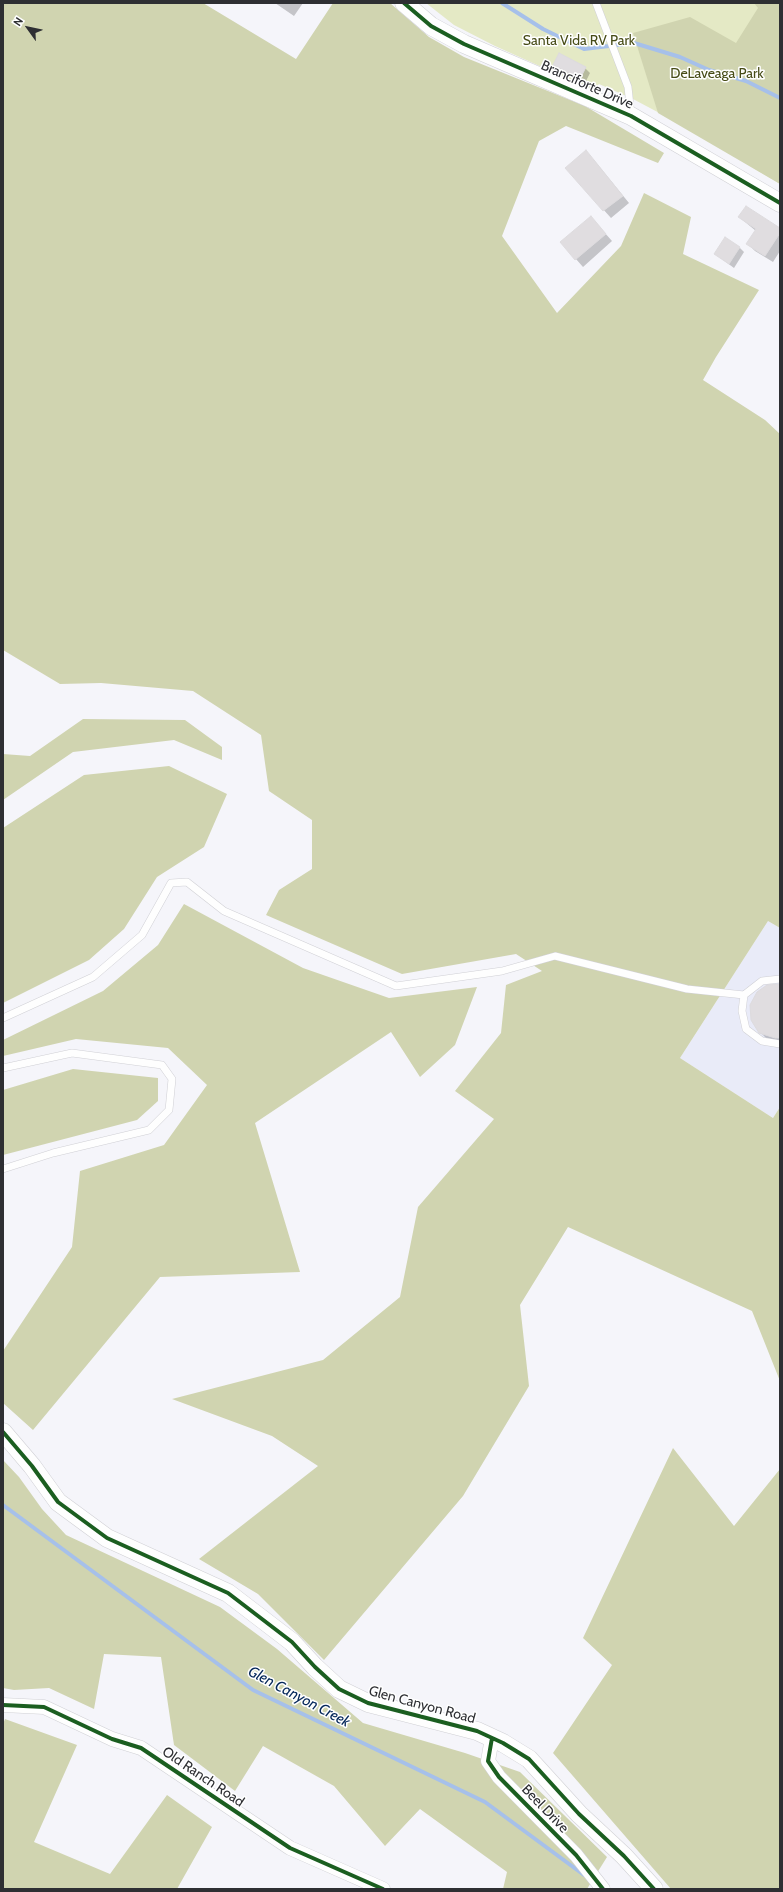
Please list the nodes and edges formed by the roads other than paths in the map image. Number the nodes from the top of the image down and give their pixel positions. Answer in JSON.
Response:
{"nodes":[{"id":1,"x":404,"y":3,"type":"edge"},
{"id":2,"x":596,"y":3,"type":"edge"},
{"id":3,"x":631,"y":116,"type":"junction"},
{"id":4,"x":780,"y":203,"type":"edge"},
{"id":5,"x":780,"y":979,"type":"edge"},
{"id":6,"x":744,"y":996,"type":"junction"},
{"id":7,"x":3,"y":1018,"type":"edge"},
{"id":8,"x":780,"y":1044,"type":"edge"},
{"id":9,"x":3,"y":1068,"type":"edge"},
{"id":10,"x":3,"y":1169,"type":"edge"},
{"id":11,"x":3,"y":1432,"type":"edge"},
{"id":12,"x":3,"y":1705,"type":"edge"},
{"id":13,"x":492,"y":1738,"type":"junction"},
{"id":14,"x":383,"y":1889,"type":"edge"},
{"id":15,"x":603,"y":1889,"type":"edge"},
{"id":16,"x":654,"y":1889,"type":"edge"}],
"edges":[{"from":1,"to":3,"type":"street","name":"Branciforte Drive"},
{"from":2,"to":3,"type":"lane"},
{"from":3,"to":4,"type":"street","name":"Branciforte Drive"},
{"from":5,"to":6,"type":"lane"},
{"from":6,"to":7,"type":"lane"},
{"from":6,"to":8,"type":"lane"},
{"from":9,"to":10,"type":"lane"},
{"from":11,"to":13,"type":"street","name":"Glen Canyon Road"},
{"from":12,"to":14,"type":"street","name":"Old Ranch Road"},
{"from":13,"to":15,"type":"street","name":"Beel Drive"},
{"from":13,"to":16,"type":"street","name":"Glen Canyon Road"}]}
